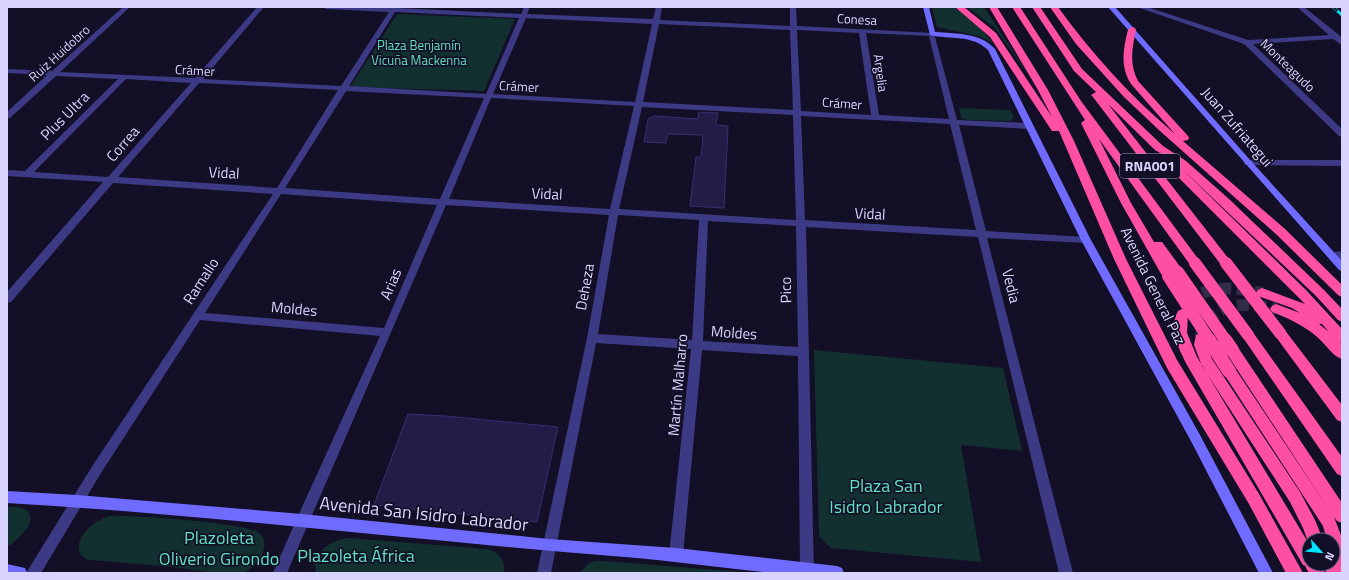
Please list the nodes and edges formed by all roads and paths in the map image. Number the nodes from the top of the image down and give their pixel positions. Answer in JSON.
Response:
{"nodes":[{"id":1,"x":127,"y":7,"type":"edge"},
{"id":2,"x":261,"y":7,"type":"edge"},
{"id":3,"x":326,"y":7,"type":"edge"},
{"id":4,"x":659,"y":7,"type":"edge"},
{"id":5,"x":793,"y":7,"type":"edge"},
{"id":6,"x":926,"y":7,"type":"edge"},
{"id":7,"x":959,"y":7,"type":"edge"},
{"id":8,"x":993,"y":7,"type":"edge"},
{"id":9,"x":1016,"y":7,"type":"edge"},
{"id":10,"x":1036,"y":7,"type":"edge"},
{"id":11,"x":1054,"y":7,"type":"edge"},
{"id":12,"x":1111,"y":7,"type":"edge"},
{"id":13,"x":1140,"y":7,"type":"edge"},
{"id":14,"x":1300,"y":7,"type":"edge"},
{"id":15,"x":394,"y":8,"type":"edge"},
{"id":16,"x":525,"y":12,"type":"edge"},
{"id":17,"x":656,"y":23,"type":"junction"},
{"id":18,"x":794,"y":28,"type":"junction"},
{"id":19,"x":1132,"y":30,"type":"junction"},
{"id":20,"x":862,"y":32,"type":"junction"},
{"id":21,"x":932,"y":34,"type":"junction"},
{"id":22,"x":1336,"y":38,"type":"junction"},
{"id":23,"x":1247,"y":42,"type":"junction"},
{"id":24,"x":1342,"y":43,"type":"edge"},
{"id":25,"x":1077,"y":69,"type":"junction"},
{"id":26,"x":7,"y":71,"type":"edge"},
{"id":27,"x":53,"y":74,"type":"junction"},
{"id":28,"x":123,"y":78,"type":"junction"},
{"id":29,"x":195,"y":82,"type":"junction"},
{"id":30,"x":342,"y":88,"type":"junction"},
{"id":31,"x":489,"y":96,"type":"junction"},
{"id":32,"x":1077,"y":102,"type":"junction"},
{"id":33,"x":638,"y":104,"type":"junction"},
{"id":34,"x":797,"y":113,"type":"junction"},
{"id":35,"x":7,"y":116,"type":"edge"},
{"id":36,"x":875,"y":118,"type":"junction"},
{"id":37,"x":953,"y":122,"type":"junction"},
{"id":38,"x":1029,"y":126,"type":"junction"},
{"id":39,"x":1342,"y":134,"type":"edge"},
{"id":40,"x":1159,"y":148,"type":"junction"},
{"id":41,"x":1342,"y":162,"type":"edge"},
{"id":42,"x":1248,"y":163,"type":"junction"},
{"id":43,"x":1082,"y":171,"type":"junction"},
{"id":44,"x":7,"y":173,"type":"edge"},
{"id":45,"x":27,"y":174,"type":"junction"},
{"id":46,"x":110,"y":180,"type":"junction"},
{"id":47,"x":1234,"y":189,"type":"junction"},
{"id":48,"x":279,"y":190,"type":"junction"},
{"id":49,"x":444,"y":202,"type":"junction"},
{"id":50,"x":614,"y":213,"type":"junction"},
{"id":51,"x":704,"y":218,"type":"junction"},
{"id":52,"x":801,"y":224,"type":"junction"},
{"id":53,"x":983,"y":234,"type":"junction"},
{"id":54,"x":1086,"y":240,"type":"junction"},
{"id":55,"x":1337,"y":255,"type":"edge"},
{"id":56,"x":1342,"y":267,"type":"edge"},
{"id":57,"x":1173,"y":274,"type":"junction"},
{"id":58,"x":1342,"y":292,"type":"edge"},
{"id":59,"x":1262,"y":293,"type":"tunnel mouth"},
{"id":60,"x":7,"y":299,"type":"edge"},
{"id":61,"x":1276,"y":309,"type":"tunnel mouth"},
{"id":62,"x":1182,"y":314,"type":"dead end"},
{"id":63,"x":197,"y":316,"type":"junction"},
{"id":64,"x":1342,"y":316,"type":"edge"},
{"id":65,"x":387,"y":332,"type":"junction"},
{"id":66,"x":1341,"y":336,"type":"edge"},
{"id":67,"x":592,"y":338,"type":"junction"},
{"id":68,"x":1200,"y":339,"type":"tunnel mouth"},
{"id":69,"x":697,"y":345,"type":"junction"},
{"id":70,"x":803,"y":352,"type":"junction"},
{"id":71,"x":1342,"y":354,"type":"edge"},
{"id":72,"x":1342,"y":416,"type":"edge"},
{"id":73,"x":1342,"y":470,"type":"edge"},
{"id":74,"x":7,"y":497,"type":"edge"},
{"id":75,"x":77,"y":501,"type":"junction"},
{"id":76,"x":1342,"y":516,"type":"edge"},
{"id":77,"x":302,"y":520,"type":"junction"},
{"id":78,"x":1312,"y":532,"type":"edge"},
{"id":79,"x":549,"y":545,"type":"junction"},
{"id":80,"x":1301,"y":545,"type":"edge"},
{"id":81,"x":676,"y":554,"type":"junction"},
{"id":82,"x":7,"y":571,"type":"edge"},
{"id":83,"x":807,"y":572,"type":"edge"},
{"id":84,"x":20,"y":573,"type":"edge"},
{"id":85,"x":33,"y":573,"type":"edge"},
{"id":86,"x":280,"y":573,"type":"edge"},
{"id":87,"x":544,"y":573,"type":"edge"},
{"id":88,"x":837,"y":573,"type":"edge"},
{"id":89,"x":1066,"y":573,"type":"edge"},
{"id":90,"x":1266,"y":573,"type":"edge"},
{"id":91,"x":1295,"y":573,"type":"edge"},
{"id":92,"x":1333,"y":573,"type":"edge"}],
"edges":[{"from":1,"to":27,"type":"street","name":"Ruiz Huidobro"},
{"from":2,"to":29,"type":"street","name":"Correa"},
{"from":3,"to":15,"type":"street","name":"Conesa"},
{"from":4,"to":17,"type":"street","name":"Deheza"},
{"from":5,"to":18,"type":"street","name":"Pico"},
{"from":6,"to":21,"type":"street","name":"Vedia"},
{"from":7,"to":43,"type":"highway"},
{"from":8,"to":43,"type":"highway","name":"Avenida General Paz"},
{"from":9,"to":32,"type":"highway","number":"RNA001"},
{"from":10,"to":25,"type":"highway","number":"RNA001"},
{"from":11,"to":47,"type":"highway"},
{"from":12,"to":19,"type":"street","name":"Juan Zufriategui"},
{"from":13,"to":23,"type":"street","name":"Monteagudo"},
{"from":14,"to":22,"type":"street"},
{"from":15,"to":16,"type":"street","name":"Conesa"},
{"from":15,"to":30,"type":"street","name":"Ramallo"},
{"from":16,"to":17,"type":"street","name":"Conesa"},
{"from":16,"to":31,"type":"street","name":"Arias"},
{"from":17,"to":18,"type":"street","name":"Conesa"},
{"from":17,"to":33,"type":"street","name":"Deheza"},
{"from":18,"to":20,"type":"street","name":"Conesa"},
{"from":18,"to":34,"type":"street","name":"Pico"},
{"from":19,"to":42,"type":"street","name":"Juan Zufriategui"},
{"from":19,"to":47,"type":"highway"},
{"from":20,"to":21,"type":"street","name":"Conesa"},
{"from":20,"to":36,"type":"street","name":"Argelia"},
{"from":21,"to":37,"type":"street","name":"Vedia"},
{"from":21,"to":38,"type":"street","name":"Conesa"},
{"from":22,"to":23,"type":"street"},
{"from":22,"to":24,"type":"street"},
{"from":23,"to":39,"type":"street","name":"Monteagudo"},
{"from":25,"to":40,"type":"highway"},
{"from":25,"to":72,"type":"highway","number":"RNA001","bridge":true},
{"from":26,"to":27,"type":"street","name":"Crámer"},
{"from":27,"to":28,"type":"street","name":"Crámer"},
{"from":27,"to":35,"type":"street","name":"Ruiz Huidobro"},
{"from":28,"to":29,"type":"street","name":"Crámer"},
{"from":28,"to":45,"type":"street","name":"Plus Ultra"},
{"from":29,"to":30,"type":"street","name":"Crámer"},
{"from":29,"to":46,"type":"street","name":"Correa"},
{"from":30,"to":31,"type":"street","name":"Crámer"},
{"from":30,"to":48,"type":"street","name":"Ramallo"},
{"from":31,"to":33,"type":"street","name":"Crámer"},
{"from":31,"to":49,"type":"street","name":"Arias"},
{"from":32,"to":57,"type":"highway"},
{"from":32,"to":73,"type":"highway","number":"RNA001","bridge":true},
{"from":33,"to":34,"type":"street","name":"Crámer"},
{"from":33,"to":50,"type":"street","name":"Deheza"},
{"from":34,"to":36,"type":"street","name":"Crámer"},
{"from":34,"to":52,"type":"street","name":"Pico"},
{"from":36,"to":37,"type":"street","name":"Crámer"},
{"from":37,"to":38,"type":"street","name":"Crámer"},
{"from":37,"to":53,"type":"street","name":"Vedia"},
{"from":38,"to":54,"type":"street"},
{"from":40,"to":64,"type":"highway"},
{"from":40,"to":66,"type":"highway"},
{"from":41,"to":42,"type":"street"},
{"from":42,"to":55,"type":"street","name":"Juan Zufriategui"},
{"from":43,"to":91,"type":"highway","name":"Avenida General Paz"},
{"from":44,"to":45,"type":"street","name":"Vidal"},
{"from":45,"to":46,"type":"street","name":"Vidal"},
{"from":46,"to":48,"type":"street","name":"Vidal"},
{"from":46,"to":60,"type":"street","name":"Correa"},
{"from":47,"to":58,"type":"highway"},
{"from":48,"to":49,"type":"street","name":"Vidal"},
{"from":48,"to":63,"type":"street","name":"Ramallo"},
{"from":49,"to":50,"type":"street","name":"Vidal"},
{"from":49,"to":65,"type":"street","name":"Arias"},
{"from":50,"to":51,"type":"street","name":"Vidal"},
{"from":50,"to":67,"type":"street","name":"Deheza"},
{"from":51,"to":52,"type":"street","name":"Vidal"},
{"from":51,"to":69,"type":"street","name":"Martín Malharro"},
{"from":52,"to":53,"type":"street","name":"Vidal"},
{"from":52,"to":70,"type":"street","name":"Pico"},
{"from":53,"to":54,"type":"street","name":"Vidal"},
{"from":53,"to":89,"type":"street","name":"Vedia"},
{"from":54,"to":90,"type":"street"},
{"from":55,"to":56,"type":"street","name":"Juan Zufriategui"},
{"from":57,"to":76,"type":"highway","bridge":true},
{"from":57,"to":92,"type":"highway","bridge":true},
{"from":59,"to":66,"type":"highway"},
{"from":61,"to":71,"type":"highway"},
{"from":62,"to":80,"type":"highway"},
{"from":63,"to":65,"type":"street","name":"Moldes"},
{"from":63,"to":75,"type":"street","name":"Ramallo"},
{"from":65,"to":77,"type":"street","name":"Arias"},
{"from":67,"to":69,"type":"street","name":"Moldes"},
{"from":67,"to":79,"type":"street","name":"Deheza"},
{"from":68,"to":78,"type":"highway"},
{"from":69,"to":70,"type":"street","name":"Moldes"},
{"from":69,"to":81,"type":"street","name":"Martín Malharro"},
{"from":70,"to":83,"type":"street","name":"Pico"},
{"from":74,"to":75,"type":"street","name":"Avenida San Isidro Labrador"},
{"from":75,"to":77,"type":"street","name":"Avenida San Isidro Labrador"},
{"from":75,"to":85,"type":"street","name":"Ramallo"},
{"from":77,"to":79,"type":"street","name":"Avenida San Isidro Labrador"},
{"from":77,"to":86,"type":"street","name":"Arias"},
{"from":79,"to":81,"type":"street","name":"Avenida San Isidro Labrador"},
{"from":79,"to":87,"type":"street","name":"Deheza"},
{"from":81,"to":83,"type":"street","name":"Avenida San Isidro Labrador"},
{"from":82,"to":84,"type":"street"},
{"from":83,"to":88,"type":"street","name":"Avenida San Isidro Labrador"}]}
